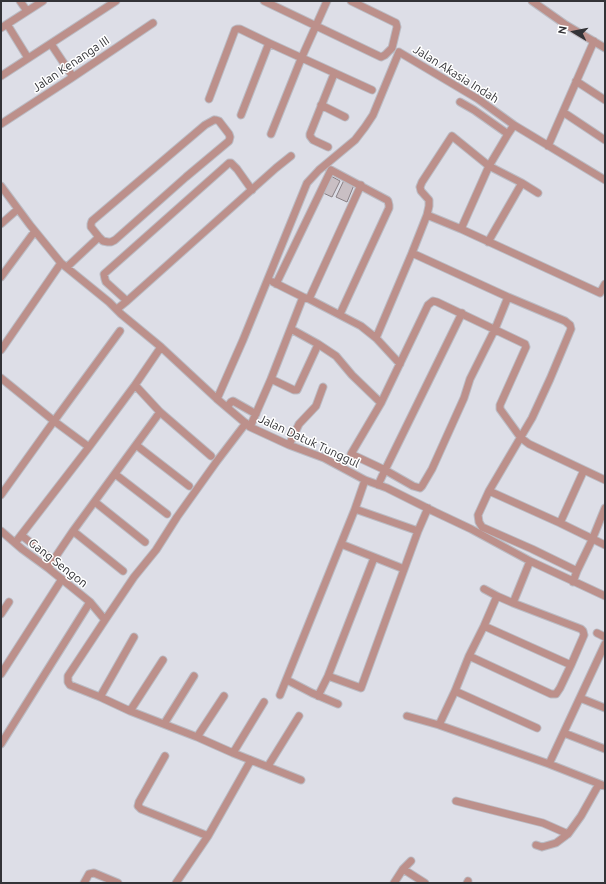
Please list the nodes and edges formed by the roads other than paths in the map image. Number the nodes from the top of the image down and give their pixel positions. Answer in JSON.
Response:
{"nodes":[{"id":1,"x":20,"y":1,"type":"edge"},
{"id":2,"x":43,"y":1,"type":"edge"},
{"id":3,"x":116,"y":1,"type":"edge"},
{"id":4,"x":264,"y":1,"type":"edge"},
{"id":5,"x":327,"y":1,"type":"edge"},
{"id":6,"x":351,"y":1,"type":"edge"},
{"id":7,"x":532,"y":1,"type":"edge"},
{"id":8,"x":27,"y":11,"type":"junction"},
{"id":9,"x":153,"y":23,"type":"dead end"},
{"id":10,"x":316,"y":25,"type":"junction"},
{"id":11,"x":4,"y":26,"type":"edge"},
{"id":12,"x":594,"y":41,"type":"junction"},
{"id":13,"x":269,"y":43,"type":"junction"},
{"id":14,"x":51,"y":44,"type":"junction"},
{"id":15,"x":605,"y":48,"type":"edge"},
{"id":16,"x":395,"y":50,"type":"junction"},
{"id":17,"x":28,"y":58,"type":"junction"},
{"id":18,"x":302,"y":59,"type":"junction"},
{"id":19,"x":334,"y":74,"type":"junction"},
{"id":20,"x":1,"y":76,"type":"edge"},
{"id":21,"x":73,"y":77,"type":"junction"},
{"id":22,"x":576,"y":81,"type":"junction"},
{"id":23,"x":372,"y":90,"type":"dead end"},
{"id":24,"x":209,"y":99,"type":"dead end"},
{"id":25,"x":605,"y":100,"type":"edge"},
{"id":26,"x":460,"y":102,"type":"dead end"},
{"id":27,"x":321,"y":105,"type":"junction"},
{"id":28,"x":563,"y":112,"type":"junction"},
{"id":29,"x":241,"y":115,"type":"dead end"},
{"id":30,"x":345,"y":117,"type":"dead end"},
{"id":31,"x":1,"y":124,"type":"edge"},
{"id":32,"x":514,"y":125,"type":"junction"},
{"id":33,"x":272,"y":134,"type":"dead end"},
{"id":34,"x":508,"y":134,"type":"junction"},
{"id":35,"x":605,"y":140,"type":"edge"},
{"id":36,"x":548,"y":146,"type":"junction"},
{"id":37,"x":328,"y":147,"type":"dead end"},
{"id":38,"x":291,"y":156,"type":"dead end"},
{"id":39,"x":489,"y":166,"type":"junction"},
{"id":40,"x":605,"y":180,"type":"edge"},
{"id":41,"x":522,"y":183,"type":"junction"},
{"id":42,"x":1,"y":186,"type":"edge"},
{"id":43,"x":361,"y":186,"type":"junction"},
{"id":44,"x":252,"y":190,"type":"junction"},
{"id":45,"x":538,"y":193,"type":"dead end"},
{"id":46,"x":18,"y":209,"type":"junction"},
{"id":47,"x":426,"y":215,"type":"junction"},
{"id":48,"x":1,"y":224,"type":"edge"},
{"id":49,"x":461,"y":229,"type":"junction"},
{"id":50,"x":35,"y":231,"type":"junction"},
{"id":51,"x":99,"y":237,"type":"junction"},
{"id":52,"x":488,"y":242,"type":"junction"},
{"id":53,"x":412,"y":252,"type":"junction"},
{"id":54,"x":64,"y":265,"type":"junction"},
{"id":55,"x":1,"y":277,"type":"edge"},
{"id":56,"x":267,"y":280,"type":"junction"},
{"id":57,"x":276,"y":284,"type":"junction"},
{"id":58,"x":605,"y":284,"type":"edge"},
{"id":59,"x":508,"y":297,"type":"junction"},
{"id":60,"x":306,"y":298,"type":"junction"},
{"id":61,"x":127,"y":301,"type":"junction"},
{"id":62,"x":117,"y":309,"type":"junction"},
{"id":63,"x":462,"y":313,"type":"junction"},
{"id":64,"x":340,"y":314,"type":"junction"},
{"id":65,"x":291,"y":329,"type":"junction"},
{"id":66,"x":495,"y":329,"type":"junction"},
{"id":67,"x":120,"y":331,"type":"dead end"},
{"id":68,"x":376,"y":338,"type":"junction"},
{"id":69,"x":318,"y":344,"type":"junction"},
{"id":70,"x":161,"y":347,"type":"junction"},
{"id":71,"x":1,"y":350,"type":"edge"},
{"id":72,"x":400,"y":364,"type":"junction"},
{"id":73,"x":1,"y":378,"type":"edge"},
{"id":74,"x":271,"y":379,"type":"junction"},
{"id":75,"x":135,"y":385,"type":"junction"},
{"id":76,"x":323,"y":387,"type":"dead end"},
{"id":77,"x":217,"y":399,"type":"junction"},
{"id":78,"x":381,"y":402,"type":"junction"},
{"id":79,"x":227,"y":408,"type":"junction"},
{"id":80,"x":160,"y":412,"type":"junction"},
{"id":81,"x":256,"y":414,"type":"junction"},
{"id":82,"x":54,"y":421,"type":"junction"},
{"id":83,"x":248,"y":425,"type":"junction"},
{"id":84,"x":521,"y":438,"type":"junction"},
{"id":85,"x":136,"y":445,"type":"junction"},
{"id":86,"x":290,"y":445,"type":"junction"},
{"id":87,"x":89,"y":447,"type":"junction"},
{"id":88,"x":211,"y":456,"type":"dead end"},
{"id":89,"x":385,"y":470,"type":"junction"},
{"id":90,"x":584,"y":470,"type":"junction"},
{"id":91,"x":115,"y":474,"type":"junction"},
{"id":92,"x":365,"y":480,"type":"junction"},
{"id":93,"x":605,"y":480,"type":"edge"},
{"id":94,"x":378,"y":485,"type":"junction"},
{"id":95,"x":189,"y":486,"type":"dead end"},
{"id":96,"x":489,"y":491,"type":"junction"},
{"id":97,"x":1,"y":495,"type":"edge"},
{"id":98,"x":95,"y":502,"type":"junction"},
{"id":99,"x":428,"y":508,"type":"junction"},
{"id":100,"x":605,"y":508,"type":"edge"},
{"id":101,"x":355,"y":509,"type":"junction"},
{"id":102,"x":166,"y":514,"type":"dead end"},
{"id":103,"x":560,"y":523,"type":"junction"},
{"id":104,"x":1,"y":531,"type":"edge"},
{"id":105,"x":73,"y":531,"type":"junction"},
{"id":106,"x":418,"y":531,"type":"junction"},
{"id":107,"x":21,"y":535,"type":"junction"},
{"id":108,"x":592,"y":540,"type":"junction"},
{"id":109,"x":145,"y":542,"type":"dead end"},
{"id":110,"x":15,"y":543,"type":"junction"},
{"id":111,"x":341,"y":544,"type":"junction"},
{"id":112,"x":605,"y":546,"type":"edge"},
{"id":113,"x":374,"y":558,"type":"junction"},
{"id":114,"x":54,"y":561,"type":"junction"},
{"id":115,"x":530,"y":561,"type":"junction"},
{"id":116,"x":48,"y":568,"type":"junction"},
{"id":117,"x":404,"y":569,"type":"junction"},
{"id":118,"x":123,"y":571,"type":"dead end"},
{"id":119,"x":577,"y":571,"type":"junction"},
{"id":120,"x":62,"y":579,"type":"junction"},
{"id":121,"x":573,"y":582,"type":"junction"},
{"id":122,"x":484,"y":589,"type":"dead end"},
{"id":123,"x":497,"y":596,"type":"junction"},
{"id":124,"x":605,"y":596,"type":"edge"},
{"id":125,"x":9,"y":602,"type":"dead end"},
{"id":126,"x":90,"y":602,"type":"junction"},
{"id":127,"x":513,"y":603,"type":"junction"},
{"id":128,"x":1,"y":614,"type":"edge"},
{"id":129,"x":105,"y":620,"type":"junction"},
{"id":130,"x":484,"y":626,"type":"junction"},
{"id":131,"x":597,"y":633,"type":"dead end"},
{"id":132,"x":134,"y":637,"type":"dead end"},
{"id":133,"x":605,"y":637,"type":"edge"},
{"id":134,"x":605,"y":644,"type":"edge"},
{"id":135,"x":469,"y":656,"type":"junction"},
{"id":136,"x":163,"y":660,"type":"dead end"},
{"id":137,"x":571,"y":665,"type":"junction"},
{"id":138,"x":1,"y":674,"type":"edge"},
{"id":139,"x":194,"y":676,"type":"dead end"},
{"id":140,"x":328,"y":676,"type":"junction"},
{"id":141,"x":287,"y":680,"type":"junction"},
{"id":142,"x":455,"y":692,"type":"junction"},
{"id":143,"x":280,"y":695,"type":"dead end"},
{"id":144,"x":224,"y":696,"type":"dead end"},
{"id":145,"x":318,"y":696,"type":"junction"},
{"id":146,"x":100,"y":697,"type":"junction"},
{"id":147,"x":580,"y":698,"type":"junction"},
{"id":148,"x":264,"y":702,"type":"dead end"},
{"id":149,"x":338,"y":704,"type":"dead end"},
{"id":150,"x":605,"y":708,"type":"edge"},
{"id":151,"x":130,"y":711,"type":"junction"},
{"id":152,"x":299,"y":716,"type":"dead end"},
{"id":153,"x":407,"y":716,"type":"dead end"},
{"id":154,"x":164,"y":724,"type":"junction"},
{"id":155,"x":439,"y":725,"type":"junction"},
{"id":156,"x":537,"y":728,"type":"dead end"},
{"id":157,"x":564,"y":733,"type":"junction"},
{"id":158,"x":197,"y":737,"type":"junction"},
{"id":159,"x":1,"y":744,"type":"edge"},
{"id":160,"x":605,"y":749,"type":"edge"},
{"id":161,"x":232,"y":753,"type":"junction"},
{"id":162,"x":165,"y":756,"type":"dead end"},
{"id":163,"x":251,"y":760,"type":"junction"},
{"id":164,"x":549,"y":764,"type":"junction"},
{"id":165,"x":268,"y":766,"type":"junction"},
{"id":166,"x":301,"y":780,"type":"dead end"},
{"id":167,"x":602,"y":785,"type":"edge"},
{"id":168,"x":456,"y":801,"type":"dead end"},
{"id":169,"x":568,"y":834,"type":"junction"},
{"id":170,"x":208,"y":836,"type":"junction"},
{"id":171,"x":536,"y":845,"type":"dead end"},
{"id":172,"x":411,"y":861,"type":"dead end"},
{"id":173,"x":403,"y":869,"type":"junction"},
{"id":174,"x":84,"y":883,"type":"edge"},
{"id":175,"x":118,"y":883,"type":"edge"},
{"id":176,"x":176,"y":883,"type":"edge"},
{"id":177,"x":394,"y":883,"type":"edge"},
{"id":178,"x":425,"y":883,"type":"edge"}],
"edges":[{"from":1,"to":8,"type":"street"},
{"from":2,"to":8,"type":"street"},
{"from":3,"to":14,"type":"street"},
{"from":4,"to":10,"type":"street"},
{"from":5,"to":10,"type":"street"},
{"from":6,"to":16,"type":"street"},
{"from":7,"to":12,"type":"street"},
{"from":8,"to":11,"type":"street"},
{"from":9,"to":21,"type":"street","name":"Jalan Kenanga III"},
{"from":10,"to":16,"type":"street"},
{"from":10,"to":18,"type":"street"},
{"from":11,"to":17,"type":"street"},
{"from":12,"to":15,"type":"street"},
{"from":12,"to":22,"type":"street"},
{"from":13,"to":18,"type":"street"},
{"from":13,"to":24,"type":"street"},
{"from":13,"to":29,"type":"street"},
{"from":14,"to":17,"type":"street"},
{"from":14,"to":21,"type":"street"},
{"from":16,"to":32,"type":"street","name":"Jalan Akasia Indah"},
{"from":16,"to":56,"type":"street","name":"Jalan Akasia Indah"},
{"from":17,"to":20,"type":"street"},
{"from":18,"to":19,"type":"street"},
{"from":18,"to":33,"type":"street"},
{"from":19,"to":23,"type":"street"},
{"from":19,"to":27,"type":"street"},
{"from":21,"to":31,"type":"street","name":"Jalan Kenanga III"},
{"from":22,"to":25,"type":"street"},
{"from":22,"to":28,"type":"street"},
{"from":26,"to":34,"type":"street"},
{"from":27,"to":30,"type":"street"},
{"from":27,"to":37,"type":"street"},
{"from":28,"to":35,"type":"street"},
{"from":28,"to":36,"type":"street"},
{"from":32,"to":34,"type":"street"},
{"from":32,"to":36,"type":"street","name":"Jalan Akasia Indah"},
{"from":34,"to":39,"type":"street"},
{"from":36,"to":40,"type":"street","name":"Jalan Akasia Indah"},
{"from":38,"to":44,"type":"street"},
{"from":39,"to":41,"type":"street"},
{"from":39,"to":47,"type":"street"},
{"from":39,"to":49,"type":"street"},
{"from":41,"to":45,"type":"street"},
{"from":41,"to":52,"type":"street"},
{"from":42,"to":46,"type":"street","name":"Jalan Datuk Tunggul"},
{"from":43,"to":57,"type":"street"},
{"from":43,"to":60,"type":"street"},
{"from":43,"to":64,"type":"street"},
{"from":44,"to":61,"type":"street"},
{"from":44,"to":61,"type":"street"},
{"from":46,"to":48,"type":"street"},
{"from":46,"to":50,"type":"street","name":"Jalan Datuk Tunggul"},
{"from":47,"to":49,"type":"street"},
{"from":47,"to":53,"type":"street"},
{"from":49,"to":52,"type":"street"},
{"from":50,"to":54,"type":"street","name":"Jalan Datuk Tunggul"},
{"from":50,"to":55,"type":"street"},
{"from":51,"to":51,"type":"street"},
{"from":51,"to":54,"type":"street"},
{"from":52,"to":58,"type":"street"},
{"from":53,"to":59,"type":"street"},
{"from":53,"to":68,"type":"street"},
{"from":54,"to":62,"type":"street","name":"Jalan Datuk Tunggul"},
{"from":54,"to":71,"type":"street"},
{"from":56,"to":57,"type":"street"},
{"from":56,"to":77,"type":"street","name":"Jalan Akasia Indah"},
{"from":57,"to":60,"type":"street"},
{"from":59,"to":66,"type":"street"},
{"from":59,"to":84,"type":"street"},
{"from":60,"to":64,"type":"street"},
{"from":60,"to":65,"type":"street"},
{"from":61,"to":62,"type":"street"},
{"from":62,"to":70,"type":"street","name":"Jalan Datuk Tunggul"},
{"from":63,"to":66,"type":"street"},
{"from":63,"to":72,"type":"street"},
{"from":63,"to":89,"type":"street"},
{"from":64,"to":68,"type":"street"},
{"from":65,"to":69,"type":"street"},
{"from":65,"to":74,"type":"street"},
{"from":66,"to":84,"type":"street"},
{"from":66,"to":89,"type":"street"},
{"from":67,"to":82,"type":"street"},
{"from":68,"to":72,"type":"street"},
{"from":69,"to":74,"type":"street"},
{"from":69,"to":78,"type":"street"},
{"from":70,"to":75,"type":"street"},
{"from":70,"to":77,"type":"street","name":"Jalan Datuk Tunggul"},
{"from":72,"to":78,"type":"street"},
{"from":73,"to":82,"type":"street"},
{"from":74,"to":81,"type":"street"},
{"from":75,"to":80,"type":"street"},
{"from":75,"to":87,"type":"street"},
{"from":76,"to":86,"type":"street"},
{"from":77,"to":79,"type":"street","name":"Jalan Datuk Tunggul"},
{"from":78,"to":89,"type":"street"},
{"from":79,"to":81,"type":"street"},
{"from":79,"to":83,"type":"street","name":"Jalan Datuk Tunggul"},
{"from":80,"to":85,"type":"street"},
{"from":80,"to":88,"type":"street"},
{"from":81,"to":83,"type":"street"},
{"from":82,"to":87,"type":"street"},
{"from":82,"to":97,"type":"street"},
{"from":83,"to":86,"type":"street","name":"Jalan Datuk Tunggul"},
{"from":83,"to":129,"type":"street"},
{"from":84,"to":90,"type":"street"},
{"from":84,"to":96,"type":"street"},
{"from":85,"to":91,"type":"street"},
{"from":85,"to":95,"type":"street"},
{"from":86,"to":92,"type":"street","name":"Jalan Datuk Tunggul"},
{"from":87,"to":107,"type":"street"},
{"from":89,"to":94,"type":"street"},
{"from":90,"to":93,"type":"street"},
{"from":90,"to":103,"type":"street"},
{"from":91,"to":98,"type":"street"},
{"from":91,"to":102,"type":"street"},
{"from":92,"to":94,"type":"street","name":"Jalan Datuk Tunggul"},
{"from":92,"to":101,"type":"street"},
{"from":94,"to":99,"type":"street","name":"Jalan Datuk Tunggul"},
{"from":96,"to":103,"type":"street"},
{"from":96,"to":119,"type":"street"},
{"from":98,"to":105,"type":"street"},
{"from":98,"to":109,"type":"street"},
{"from":99,"to":106,"type":"street"},
{"from":99,"to":115,"type":"street","name":"Jalan Datuk Tunggul"},
{"from":100,"to":108,"type":"street"},
{"from":101,"to":106,"type":"street"},
{"from":101,"to":111,"type":"street"},
{"from":103,"to":108,"type":"street"},
{"from":104,"to":110,"type":"street","name":"Gang Sengon"},
{"from":105,"to":114,"type":"street"},
{"from":105,"to":118,"type":"street"},
{"from":106,"to":117,"type":"street"},
{"from":107,"to":110,"type":"street"},
{"from":107,"to":114,"type":"street"},
{"from":108,"to":112,"type":"street"},
{"from":108,"to":119,"type":"street"},
{"from":110,"to":116,"type":"street","name":"Gang Sengon"},
{"from":111,"to":113,"type":"street"},
{"from":111,"to":141,"type":"street"},
{"from":113,"to":117,"type":"street"},
{"from":113,"to":140,"type":"street"},
{"from":114,"to":116,"type":"street"},
{"from":115,"to":121,"type":"street","name":"Jalan Datuk Tunggul"},
{"from":115,"to":127,"type":"street"},
{"from":116,"to":120,"type":"street","name":"Gang Sengon"},
{"from":117,"to":140,"type":"street"},
{"from":119,"to":121,"type":"street"},
{"from":120,"to":126,"type":"street","name":"Gang Sengon"},
{"from":120,"to":138,"type":"street"},
{"from":121,"to":124,"type":"street","name":"Jalan Datuk Tunggul"},
{"from":122,"to":123,"type":"street"},
{"from":123,"to":127,"type":"street"},
{"from":123,"to":130,"type":"street"},
{"from":125,"to":128,"type":"street"},
{"from":126,"to":129,"type":"street","name":"Gang Sengon"},
{"from":126,"to":159,"type":"street"},
{"from":127,"to":137,"type":"street"},
{"from":129,"to":146,"type":"street"},
{"from":130,"to":135,"type":"street"},
{"from":130,"to":137,"type":"street"},
{"from":131,"to":133,"type":"street"},
{"from":132,"to":146,"type":"street"},
{"from":134,"to":147,"type":"street"},
{"from":135,"to":137,"type":"street"},
{"from":135,"to":142,"type":"street"},
{"from":136,"to":151,"type":"street"},
{"from":139,"to":154,"type":"street"},
{"from":140,"to":145,"type":"street"},
{"from":141,"to":143,"type":"street"},
{"from":141,"to":145,"type":"street"},
{"from":142,"to":155,"type":"street"},
{"from":142,"to":156,"type":"street"},
{"from":144,"to":158,"type":"street"},
{"from":145,"to":149,"type":"street"},
{"from":146,"to":151,"type":"street"},
{"from":147,"to":150,"type":"street"},
{"from":147,"to":157,"type":"street"},
{"from":148,"to":161,"type":"street"},
{"from":151,"to":154,"type":"street"},
{"from":152,"to":165,"type":"street"},
{"from":153,"to":155,"type":"street"},
{"from":154,"to":158,"type":"street"},
{"from":155,"to":164,"type":"street"},
{"from":157,"to":160,"type":"street"},
{"from":157,"to":164,"type":"street"},
{"from":158,"to":161,"type":"street"},
{"from":161,"to":163,"type":"street"},
{"from":162,"to":170,"type":"street"},
{"from":163,"to":165,"type":"street"},
{"from":163,"to":170,"type":"street"},
{"from":164,"to":167,"type":"street"},
{"from":165,"to":166,"type":"street"},
{"from":167,"to":169,"type":"street"},
{"from":168,"to":169,"type":"street"},
{"from":169,"to":171,"type":"street"},
{"from":170,"to":176,"type":"street"},
{"from":172,"to":173,"type":"street"},
{"from":173,"to":177,"type":"street"},
{"from":173,"to":178,"type":"street"},
{"from":174,"to":175,"type":"street"}]}
